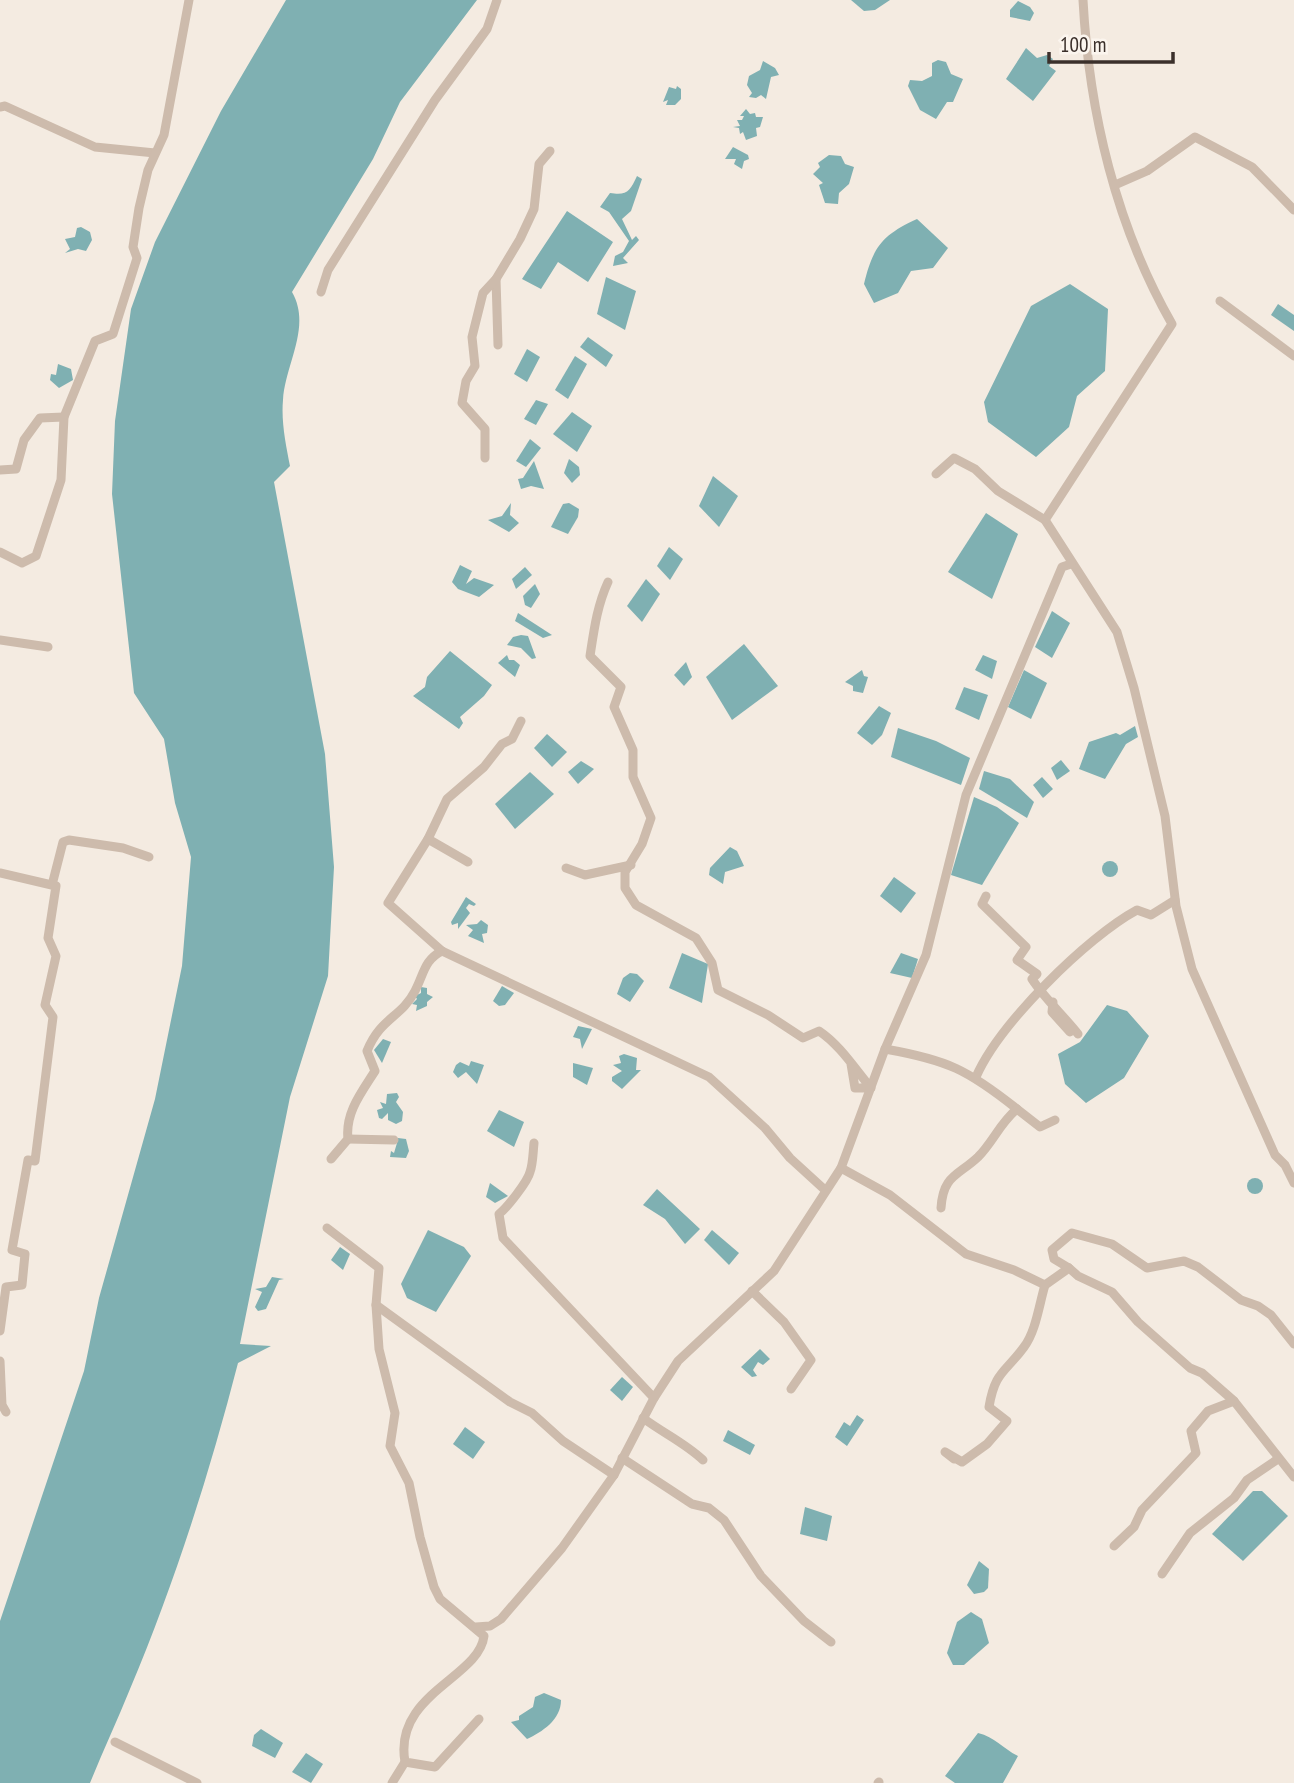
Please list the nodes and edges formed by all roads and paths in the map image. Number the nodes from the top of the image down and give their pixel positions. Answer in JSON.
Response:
{"nodes":[{"id":1,"x":189,"y":0,"type":"edge"},
{"id":2,"x":497,"y":0,"type":"edge"},
{"id":3,"x":1083,"y":0,"type":"edge"},
{"id":4,"x":0,"y":107,"type":"edge"},
{"id":5,"x":550,"y":151,"type":"dead end"},
{"id":6,"x":155,"y":153,"type":"junction"},
{"id":7,"x":1115,"y":185,"type":"junction"},
{"id":8,"x":1294,"y":211,"type":"edge"},
{"id":9,"x":496,"y":279,"type":"junction"},
{"id":10,"x":321,"y":292,"type":"dead end"},
{"id":11,"x":1220,"y":301,"type":"dead end"},
{"id":12,"x":498,"y":345,"type":"dead end"},
{"id":13,"x":1294,"y":356,"type":"edge"},
{"id":14,"x":64,"y":416,"type":"junction"},
{"id":15,"x":485,"y":458,"type":"dead end"},
{"id":16,"x":0,"y":470,"type":"edge"},
{"id":17,"x":936,"y":474,"type":"dead end"},
{"id":18,"x":1045,"y":520,"type":"junction"},
{"id":19,"x":0,"y":552,"type":"edge"},
{"id":20,"x":1071,"y":564,"type":"junction"},
{"id":21,"x":608,"y":582,"type":"dead end"},
{"id":22,"x":0,"y":640,"type":"edge"},
{"id":23,"x":48,"y":647,"type":"dead end"},
{"id":24,"x":521,"y":721,"type":"dead end"},
{"id":25,"x":428,"y":839,"type":"junction"},
{"id":26,"x":149,"y":857,"type":"dead end"},
{"id":27,"x":468,"y":862,"type":"dead end"},
{"id":28,"x":631,"y":864,"type":"junction"},
{"id":29,"x":566,"y":868,"type":"dead end"},
{"id":30,"x":0,"y":873,"type":"edge"},
{"id":31,"x":52,"y":885,"type":"junction"},
{"id":32,"x":986,"y":896,"type":"dead end"},
{"id":33,"x":1175,"y":900,"type":"junction"},
{"id":34,"x":442,"y":951,"type":"junction"},
{"id":35,"x":1041,"y":992,"type":"junction"},
{"id":36,"x":1077,"y":1036,"type":"dead end"},
{"id":37,"x":886,"y":1049,"type":"junction"},
{"id":38,"x":976,"y":1077,"type":"junction"},
{"id":39,"x":871,"y":1088,"type":"junction"},
{"id":40,"x":1017,"y":1110,"type":"junction"},
{"id":41,"x":1055,"y":1120,"type":"dead end"},
{"id":42,"x":348,"y":1139,"type":"junction"},
{"id":43,"x":394,"y":1140,"type":"dead end"},
{"id":44,"x":534,"y":1143,"type":"dead end"},
{"id":45,"x":331,"y":1159,"type":"dead end"},
{"id":46,"x":841,"y":1168,"type":"junction"},
{"id":47,"x":1294,"y":1183,"type":"edge"},
{"id":48,"x":825,"y":1190,"type":"junction"},
{"id":49,"x":941,"y":1208,"type":"dead end"},
{"id":50,"x":327,"y":1228,"type":"dead end"},
{"id":51,"x":1069,"y":1268,"type":"junction"},
{"id":52,"x":1045,"y":1285,"type":"junction"},
{"id":53,"x":752,"y":1291,"type":"junction"},
{"id":54,"x":376,"y":1305,"type":"junction"},
{"id":55,"x":0,"y":1331,"type":"edge"},
{"id":56,"x":1294,"y":1344,"type":"edge"},
{"id":57,"x":0,"y":1361,"type":"edge"},
{"id":58,"x":791,"y":1389,"type":"dead end"},
{"id":59,"x":654,"y":1398,"type":"junction"},
{"id":60,"x":1234,"y":1401,"type":"junction"},
{"id":61,"x":6,"y":1412,"type":"dead end"},
{"id":62,"x":643,"y":1418,"type":"junction"},
{"id":63,"x":622,"y":1458,"type":"junction"},
{"id":64,"x":954,"y":1459,"type":"dead end"},
{"id":65,"x":1278,"y":1459,"type":"junction"},
{"id":66,"x":703,"y":1461,"type":"dead end"},
{"id":67,"x":614,"y":1475,"type":"junction"},
{"id":68,"x":1294,"y":1478,"type":"edge"},
{"id":69,"x":1114,"y":1546,"type":"dead end"},
{"id":70,"x":1162,"y":1574,"type":"dead end"},
{"id":71,"x":476,"y":1627,"type":"junction"},
{"id":72,"x":831,"y":1642,"type":"dead end"},
{"id":73,"x":479,"y":1719,"type":"dead end"},
{"id":74,"x":115,"y":1742,"type":"dead end"},
{"id":75,"x":405,"y":1762,"type":"junction"},
{"id":76,"x":197,"y":1783,"type":"edge"},
{"id":77,"x":392,"y":1783,"type":"edge"}],
"edges":[{"from":1,"to":6,"type":"street"},
{"from":2,"to":10,"type":"street"},
{"from":3,"to":7,"type":"street"},
{"from":4,"to":6,"type":"street"},
{"from":5,"to":9,"type":"street"},
{"from":6,"to":14,"type":"street"},
{"from":7,"to":8,"type":"street"},
{"from":7,"to":18,"type":"street"},
{"from":9,"to":12,"type":"street"},
{"from":9,"to":15,"type":"street"},
{"from":11,"to":13,"type":"street"},
{"from":14,"to":16,"type":"street"},
{"from":14,"to":19,"type":"street"},
{"from":17,"to":18,"type":"street"},
{"from":18,"to":20,"type":"street"},
{"from":20,"to":33,"type":"street"},
{"from":20,"to":37,"type":"street"},
{"from":21,"to":28,"type":"street"},
{"from":22,"to":23,"type":"street"},
{"from":24,"to":25,"type":"street"},
{"from":25,"to":27,"type":"street"},
{"from":25,"to":34,"type":"street"},
{"from":26,"to":31,"type":"street"},
{"from":28,"to":29,"type":"street"},
{"from":28,"to":39,"type":"street"},
{"from":30,"to":31,"type":"street"},
{"from":31,"to":55,"type":"street"},
{"from":32,"to":35,"type":"street"},
{"from":33,"to":35,"type":"street"},
{"from":33,"to":47,"type":"street"},
{"from":34,"to":42,"type":"street"},
{"from":34,"to":48,"type":"street"},
{"from":35,"to":36,"type":"street"},
{"from":35,"to":38,"type":"street"},
{"from":37,"to":38,"type":"street"},
{"from":37,"to":39,"type":"street"},
{"from":38,"to":40,"type":"street"},
{"from":39,"to":46,"type":"street"},
{"from":40,"to":41,"type":"street"},
{"from":40,"to":49,"type":"street"},
{"from":42,"to":43,"type":"street"},
{"from":42,"to":45,"type":"street"},
{"from":44,"to":59,"type":"street"},
{"from":46,"to":48,"type":"street"},
{"from":46,"to":52,"type":"street"},
{"from":48,"to":53,"type":"street"},
{"from":50,"to":54,"type":"street"},
{"from":51,"to":52,"type":"street"},
{"from":51,"to":56,"type":"street"},
{"from":51,"to":60,"type":"street"},
{"from":52,"to":64,"type":"street"},
{"from":53,"to":58,"type":"street"},
{"from":53,"to":59,"type":"street"},
{"from":54,"to":67,"type":"street"},
{"from":54,"to":71,"type":"street"},
{"from":57,"to":61,"type":"street"},
{"from":59,"to":62,"type":"street"},
{"from":60,"to":65,"type":"street"},
{"from":60,"to":69,"type":"street"},
{"from":62,"to":63,"type":"street"},
{"from":62,"to":66,"type":"street"},
{"from":63,"to":67,"type":"street"},
{"from":63,"to":72,"type":"street"},
{"from":65,"to":68,"type":"street"},
{"from":65,"to":70,"type":"street"},
{"from":67,"to":71,"type":"street"},
{"from":71,"to":75,"type":"street"},
{"from":73,"to":75,"type":"street"},
{"from":74,"to":76,"type":"street"},
{"from":75,"to":77,"type":"street"}]}
